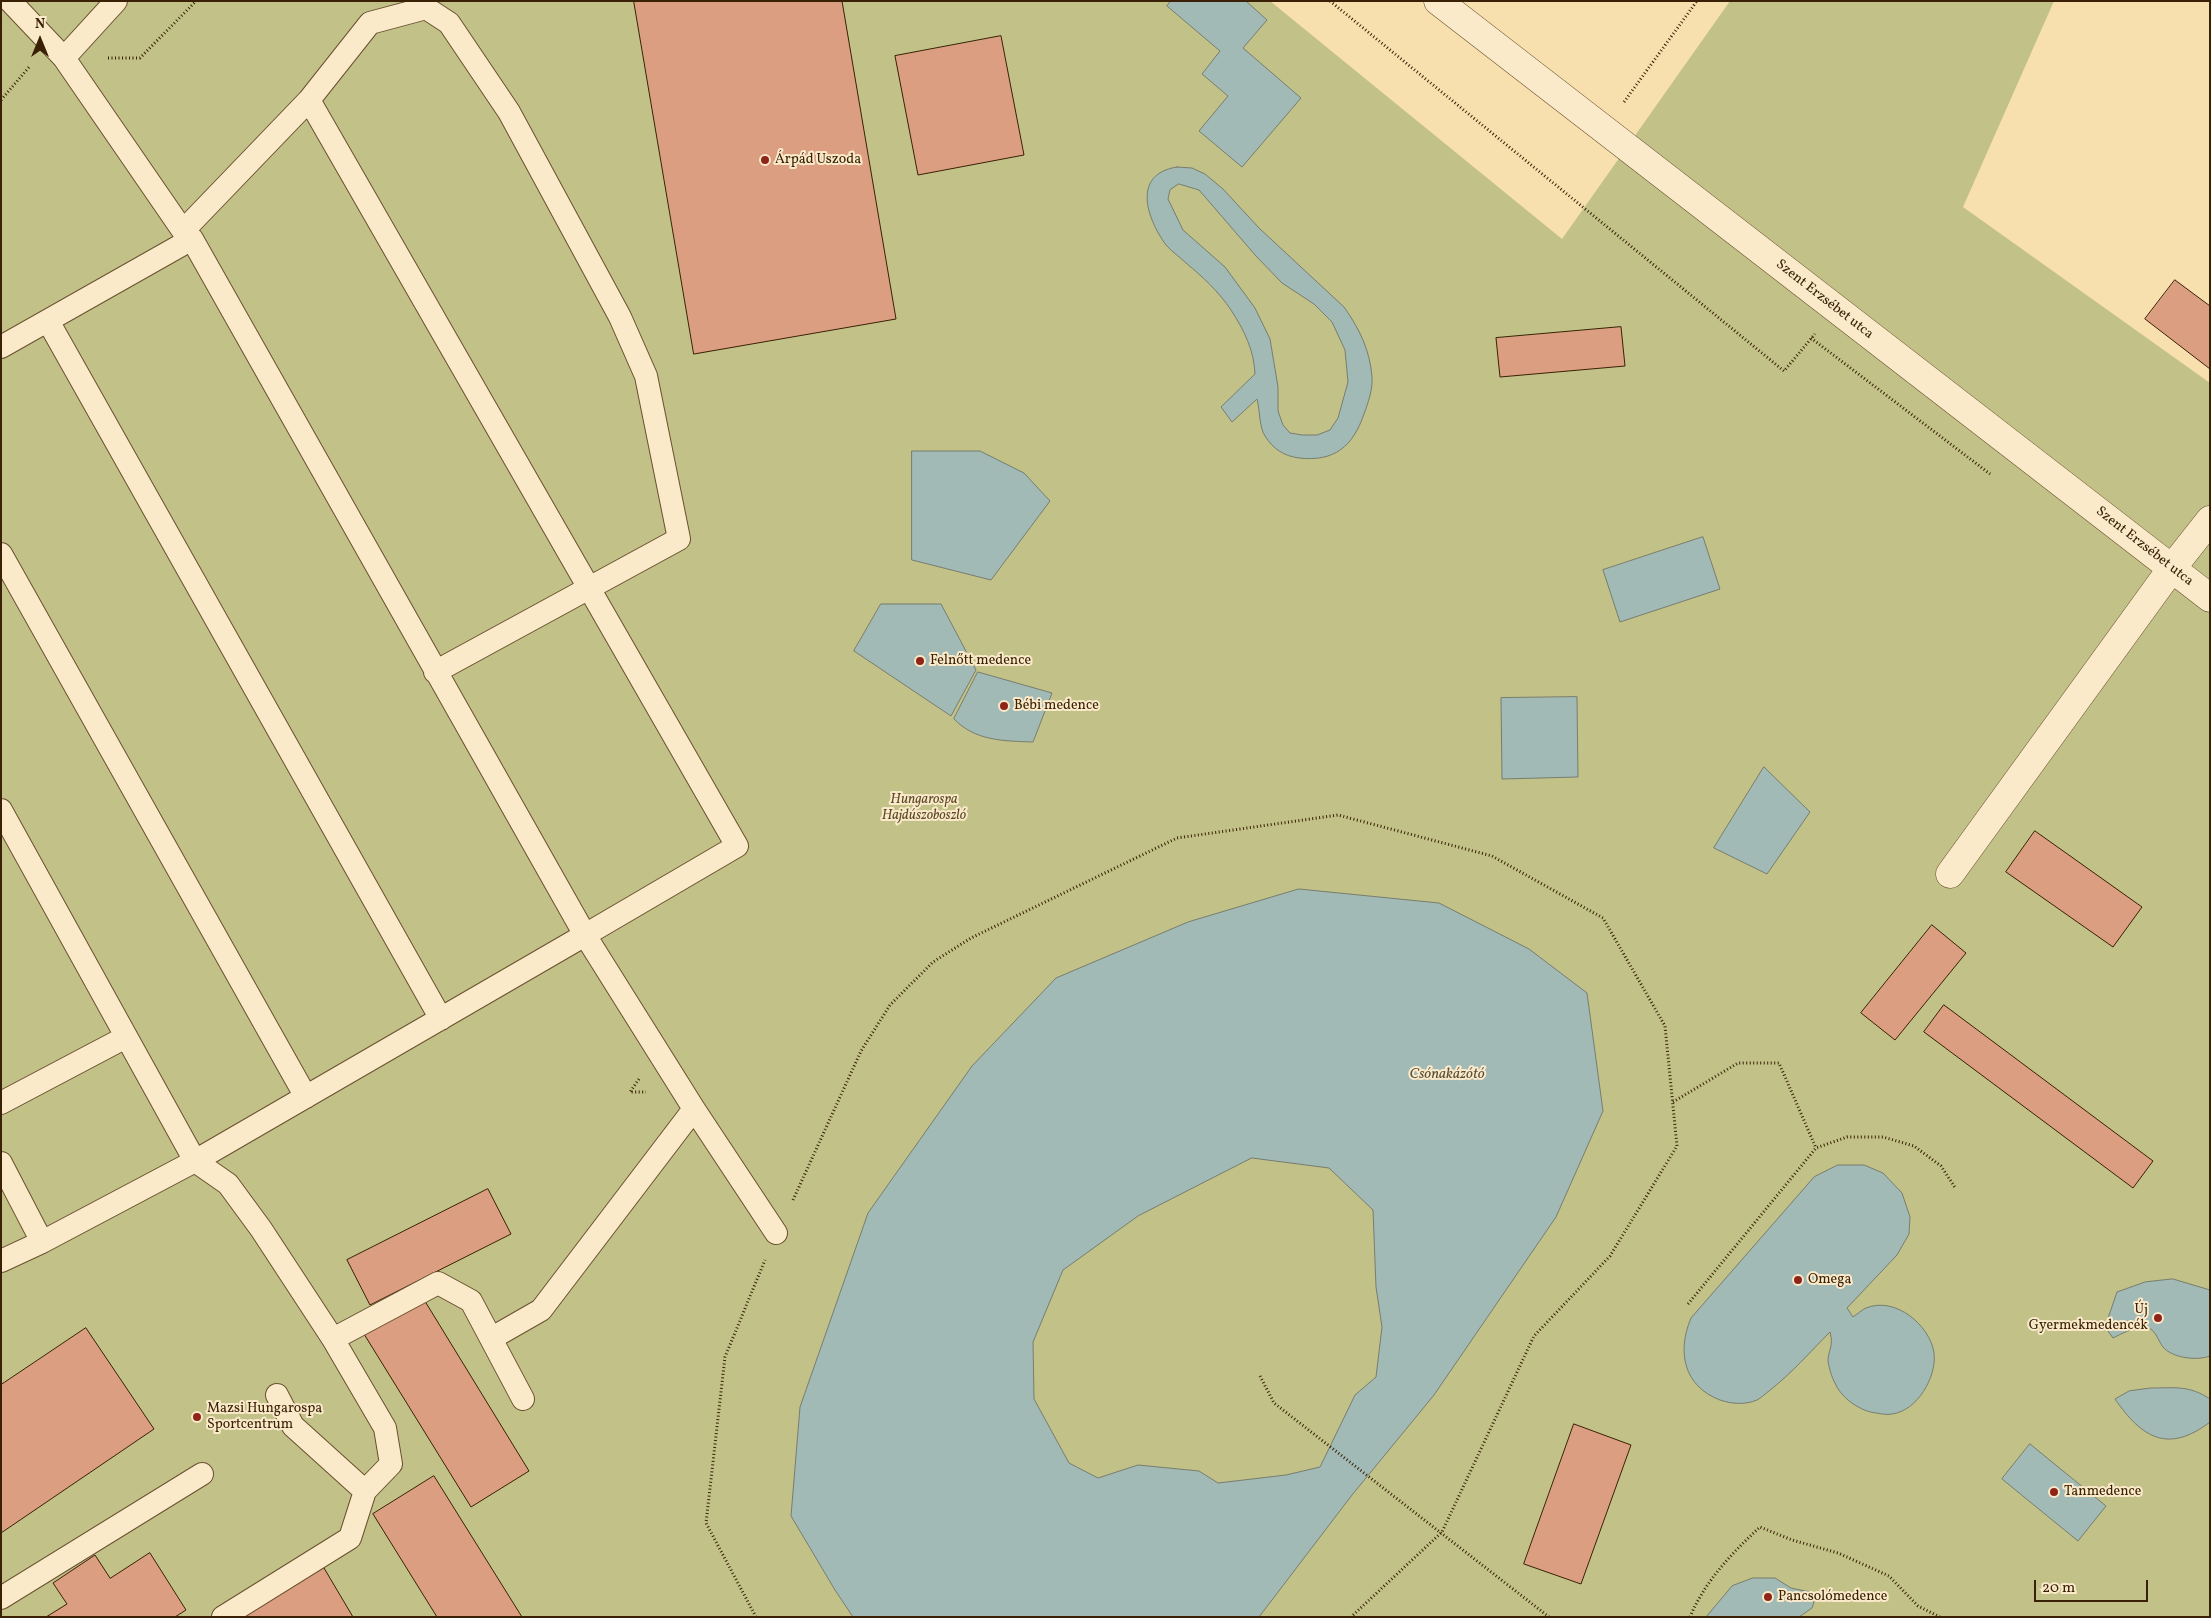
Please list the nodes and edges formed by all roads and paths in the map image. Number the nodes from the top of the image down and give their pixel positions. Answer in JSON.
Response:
{"nodes":[{"id":1,"x":10,"y":1,"type":"edge"},
{"id":2,"x":116,"y":1,"type":"edge"},
{"id":3,"x":196,"y":1,"type":"edge"},
{"id":4,"x":1330,"y":1,"type":"edge"},
{"id":5,"x":1438,"y":1,"type":"edge"},
{"id":6,"x":1697,"y":1,"type":"edge"},
{"id":7,"x":64,"y":58,"type":"junction"},
{"id":8,"x":102,"y":58,"type":"dead end"},
{"id":9,"x":30,"y":66,"type":"dead end"},
{"id":10,"x":1,"y":100,"type":"edge"},
{"id":11,"x":309,"y":100,"type":"junction"},
{"id":12,"x":1605,"y":131,"type":"junction"},
{"id":13,"x":188,"y":235,"type":"junction"},
{"id":14,"x":1835,"y":309,"type":"junction"},
{"id":15,"x":48,"y":321,"type":"junction"},
{"id":16,"x":1811,"y":338,"type":"junction"},
{"id":17,"x":1,"y":347,"type":"edge"},
{"id":18,"x":1994,"y":477,"type":"dead end"},
{"id":19,"x":2210,"y":520,"type":"edge"},
{"id":20,"x":1,"y":554,"type":"edge"},
{"id":21,"x":2172,"y":568,"type":"junction"},
{"id":22,"x":590,"y":587,"type":"junction"},
{"id":23,"x":2210,"y":598,"type":"edge"},
{"id":24,"x":435,"y":672,"type":"junction"},
{"id":25,"x":1,"y":810,"type":"edge"},
{"id":26,"x":1950,"y":874,"type":"dead end"},
{"id":27,"x":585,"y":935,"type":"junction"},
{"id":28,"x":441,"y":1019,"type":"junction"},
{"id":29,"x":126,"y":1037,"type":"junction"},
{"id":30,"x":306,"y":1097,"type":"junction"},
{"id":31,"x":1672,"y":1102,"type":"junction"},
{"id":32,"x":1,"y":1103,"type":"edge"},
{"id":33,"x":694,"y":1110,"type":"junction"},
{"id":34,"x":1816,"y":1148,"type":"junction"},
{"id":35,"x":195,"y":1161,"type":"junction"},
{"id":36,"x":1,"y":1163,"type":"edge"},
{"id":37,"x":1956,"y":1189,"type":"dead end"},
{"id":38,"x":776,"y":1233,"type":"junction"},
{"id":39,"x":42,"y":1242,"type":"junction"},
{"id":40,"x":1,"y":1261,"type":"edge"},
{"id":41,"x":1688,"y":1304,"type":"dead end"},
{"id":42,"x":492,"y":1338,"type":"junction"},
{"id":43,"x":333,"y":1340,"type":"junction"},
{"id":44,"x":1260,"y":1376,"type":"dead end"},
{"id":45,"x":277,"y":1395,"type":"dead end"},
{"id":46,"x":523,"y":1399,"type":"dead end"},
{"id":47,"x":202,"y":1474,"type":"dead end"},
{"id":48,"x":365,"y":1491,"type":"junction"},
{"id":49,"x":1442,"y":1532,"type":"junction"},
{"id":50,"x":1,"y":1598,"type":"edge"},
{"id":51,"x":223,"y":1617,"type":"edge"},
{"id":52,"x":756,"y":1617,"type":"edge"},
{"id":53,"x":1351,"y":1617,"type":"edge"},
{"id":54,"x":1549,"y":1617,"type":"edge"},
{"id":55,"x":1690,"y":1617,"type":"edge"},
{"id":56,"x":1940,"y":1617,"type":"edge"}],
"edges":[{"from":1,"to":7,"type":"lane"},
{"from":2,"to":7,"type":"lane"},
{"from":3,"to":8,"type":"path"},
{"from":4,"to":16,"type":"path"},
{"from":5,"to":12,"type":"street","name":"Szent Erzsébet utca"},
{"from":6,"to":12,"type":"path"},
{"from":7,"to":13,"type":"lane"},
{"from":9,"to":10,"type":"path"},
{"from":11,"to":13,"type":"lane"},
{"from":11,"to":22,"type":"lane"},
{"from":11,"to":22,"type":"lane"},
{"from":12,"to":14,"type":"street","name":"Szent Erzsébet utca"},
{"from":13,"to":15,"type":"lane"},
{"from":13,"to":24,"type":"lane"},
{"from":14,"to":16,"type":"path"},
{"from":14,"to":21,"type":"street","name":"Szent Erzsébet utca"},
{"from":15,"to":17,"type":"lane"},
{"from":15,"to":28,"type":"lane"},
{"from":16,"to":18,"type":"path"},
{"from":19,"to":21,"type":"street"},
{"from":20,"to":30,"type":"lane"},
{"from":21,"to":23,"type":"street","name":"Szent Erzsébet utca"},
{"from":21,"to":26,"type":"street"},
{"from":22,"to":24,"type":"lane"},
{"from":22,"to":27,"type":"lane"},
{"from":24,"to":27,"type":"lane"},
{"from":25,"to":29,"type":"lane"},
{"from":27,"to":28,"type":"lane"},
{"from":27,"to":33,"type":"lane"},
{"from":28,"to":30,"type":"lane"},
{"from":29,"to":32,"type":"lane"},
{"from":29,"to":35,"type":"lane"},
{"from":30,"to":35,"type":"lane"},
{"from":31,"to":34,"type":"path"},
{"from":31,"to":38,"type":"path"},
{"from":31,"to":49,"type":"path"},
{"from":33,"to":38,"type":"lane"},
{"from":33,"to":42,"type":"lane"},
{"from":34,"to":37,"type":"path"},
{"from":34,"to":41,"type":"path"},
{"from":35,"to":39,"type":"lane"},
{"from":35,"to":43,"type":"lane"},
{"from":36,"to":39,"type":"lane"},
{"from":38,"to":52,"type":"path"},
{"from":39,"to":40,"type":"lane"},
{"from":42,"to":43,"type":"lane"},
{"from":42,"to":46,"type":"lane"},
{"from":43,"to":48,"type":"lane"},
{"from":44,"to":49,"type":"path"},
{"from":45,"to":48,"type":"lane"},
{"from":47,"to":50,"type":"lane"},
{"from":48,"to":51,"type":"lane"},
{"from":49,"to":53,"type":"path"},
{"from":49,"to":54,"type":"path"},
{"from":55,"to":56,"type":"path"}]}
